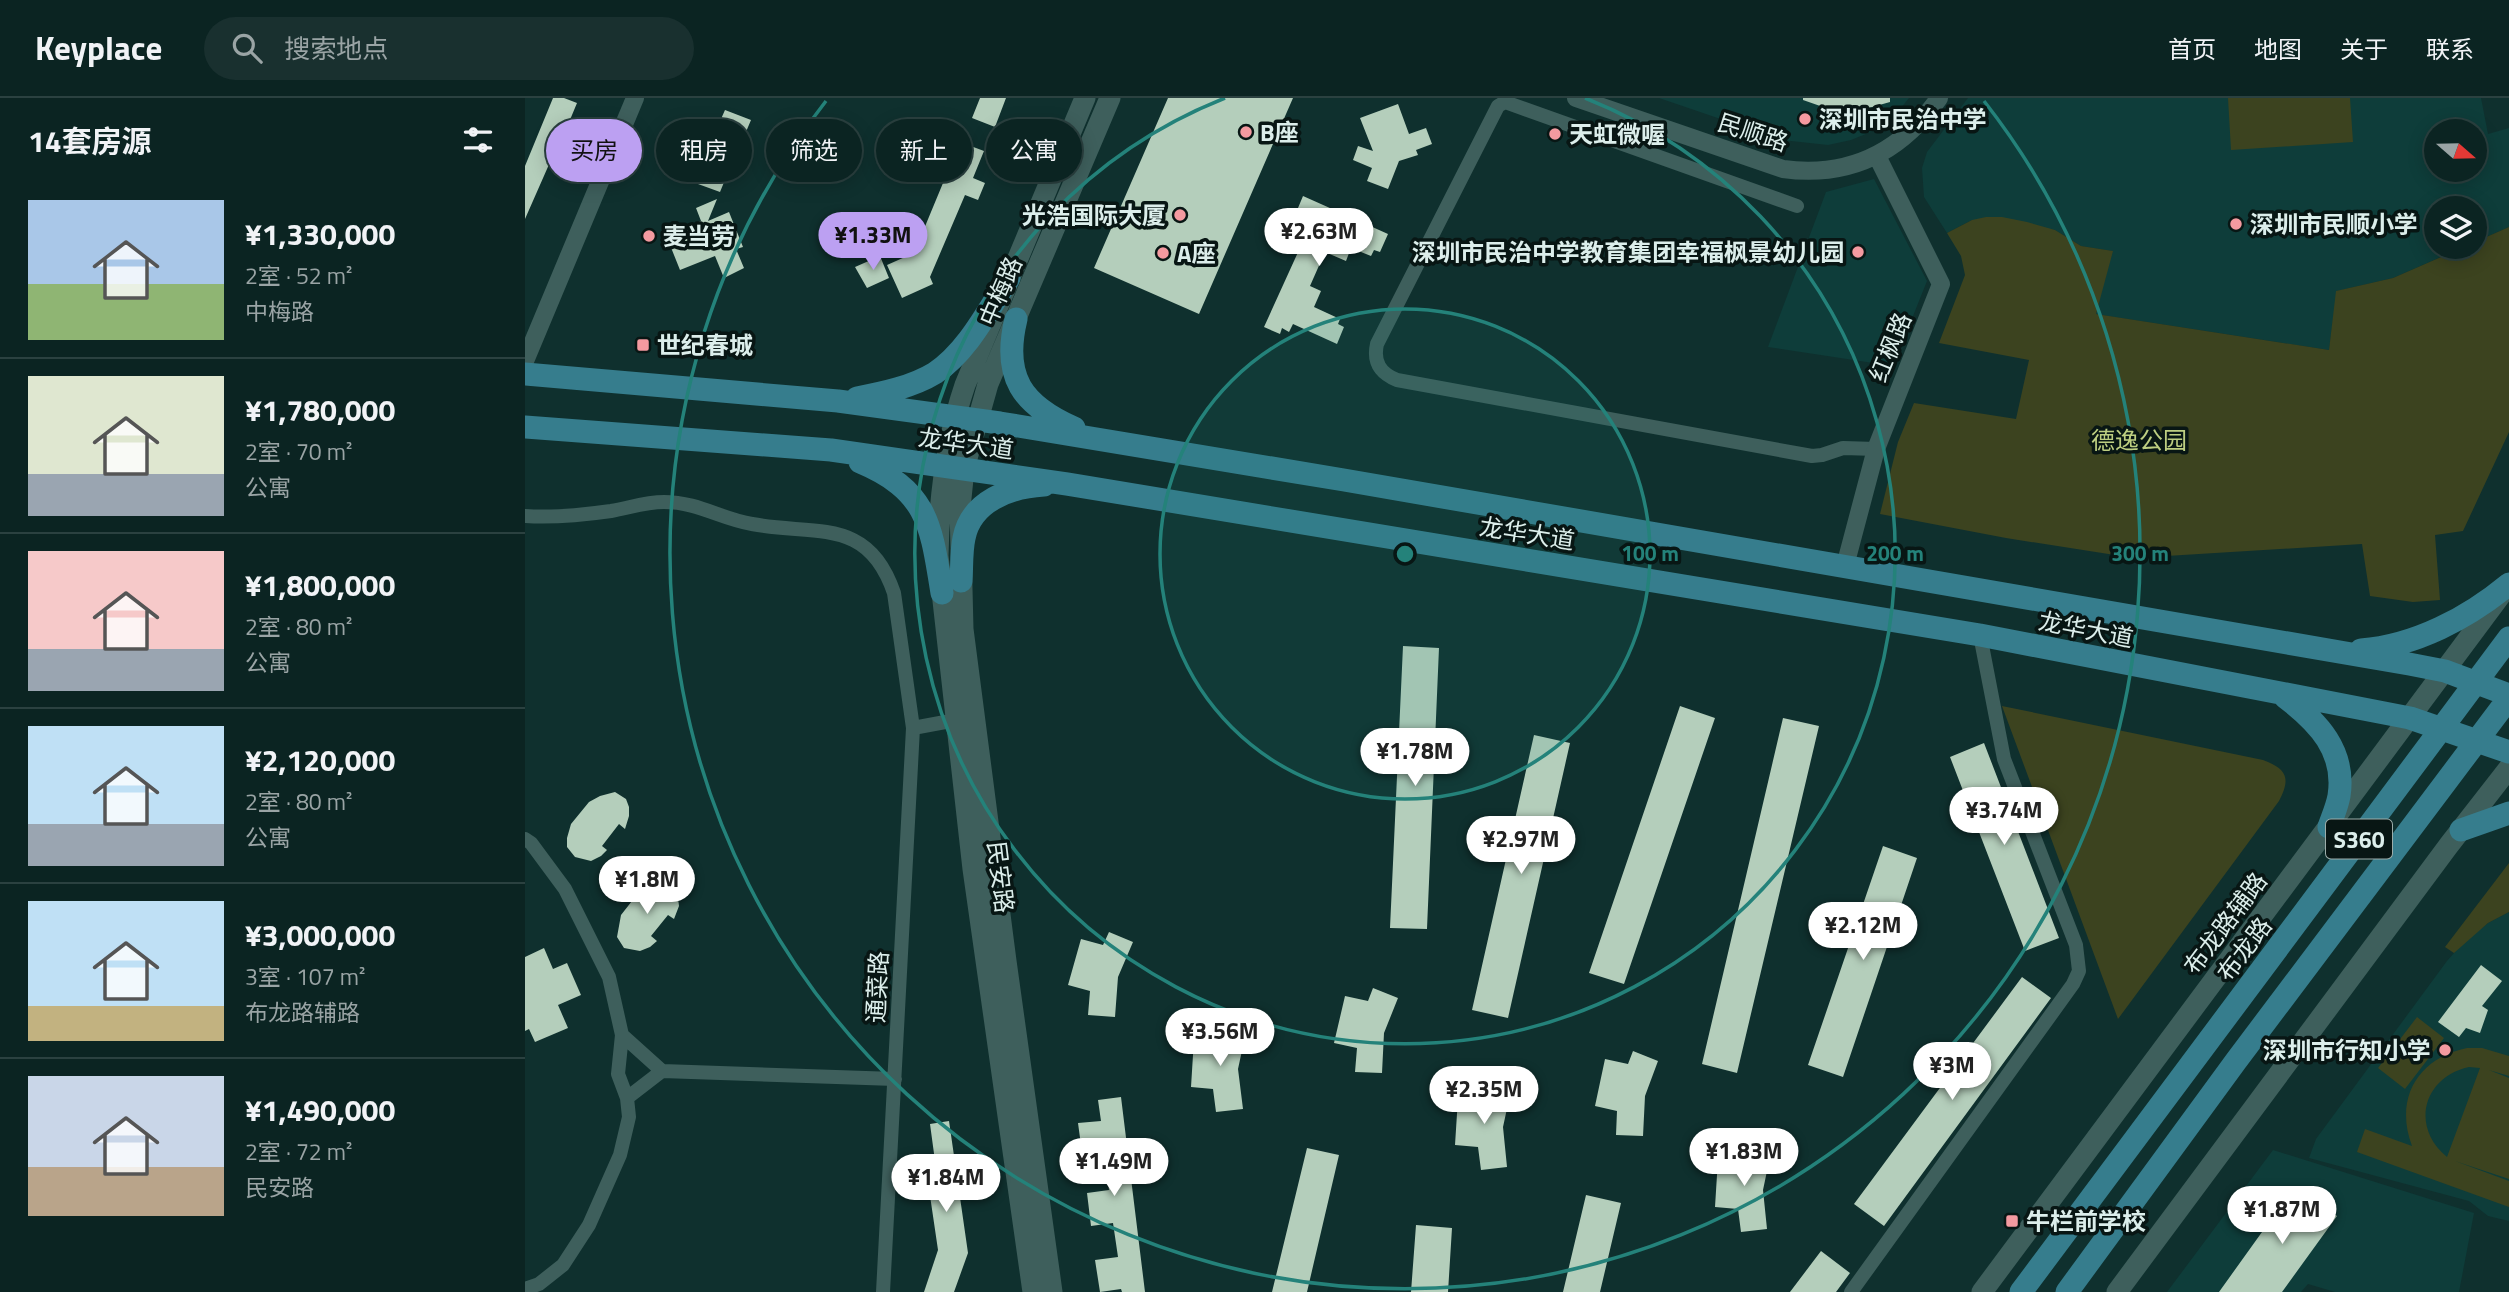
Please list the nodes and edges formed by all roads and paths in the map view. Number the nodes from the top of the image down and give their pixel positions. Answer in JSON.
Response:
{"nodes":[{"id":1,"x":635,"y":98,"type":"edge"},
{"id":2,"x":1085,"y":98,"type":"edge"},
{"id":3,"x":1110,"y":98,"type":"edge"},
{"id":4,"x":1576,"y":98,"type":"edge"},
{"id":5,"x":1939,"y":98,"type":"edge"},
{"id":6,"x":1877,"y":156,"type":"junction"},
{"id":7,"x":1797,"y":206,"type":"dead end"},
{"id":8,"x":1009,"y":278,"type":"junction"},
{"id":9,"x":1016,"y":320,"type":"junction"},
{"id":10,"x":525,"y":361,"type":"edge"},
{"id":11,"x":525,"y":374,"type":"edge"},
{"id":12,"x":838,"y":401,"type":"junction"},
{"id":13,"x":965,"y":419,"type":"junction"},
{"id":14,"x":525,"y":427,"type":"edge"},
{"id":15,"x":1099,"y":440,"type":"junction"},
{"id":16,"x":1876,"y":449,"type":"junction"},
{"id":17,"x":831,"y":450,"type":"junction"},
{"id":18,"x":954,"y":468,"type":"junction"},
{"id":19,"x":1067,"y":484,"type":"junction"},
{"id":20,"x":525,"y":516,"type":"edge"},
{"id":21,"x":1845,"y":566,"type":"junction"},
{"id":22,"x":2509,"y":584,"type":"edge"},
{"id":23,"x":951,"y":587,"type":"junction"},
{"id":24,"x":1980,"y":635,"type":"junction"},
{"id":25,"x":2509,"y":638,"type":"edge"},
{"id":26,"x":2339,"y":652,"type":"junction"},
{"id":27,"x":2445,"y":671,"type":"junction"},
{"id":28,"x":2280,"y":693,"type":"junction"},
{"id":29,"x":2509,"y":697,"type":"edge"},
{"id":30,"x":2410,"y":718,"type":"junction"},
{"id":31,"x":956,"y":720,"type":"junction"},
{"id":32,"x":913,"y":728,"type":"junction"},
{"id":33,"x":2509,"y":752,"type":"edge"},
{"id":34,"x":2509,"y":768,"type":"edge"},
{"id":35,"x":2509,"y":813,"type":"edge"},
{"id":36,"x":2329,"y":827,"type":"junction"},
{"id":37,"x":2461,"y":830,"type":"junction"},
{"id":38,"x":525,"y":839,"type":"edge"},
{"id":39,"x":622,"y":1035,"type":"junction"},
{"id":40,"x":662,"y":1071,"type":"junction"},
{"id":41,"x":895,"y":1079,"type":"junction"},
{"id":42,"x":627,"y":1098,"type":"junction"},
{"id":43,"x":525,"y":1289,"type":"edge"},
{"id":44,"x":883,"y":1292,"type":"edge"},
{"id":45,"x":1033,"y":1292,"type":"edge"},
{"id":46,"x":1052,"y":1292,"type":"edge"},
{"id":47,"x":1851,"y":1292,"type":"edge"},
{"id":48,"x":1982,"y":1292,"type":"edge"},
{"id":49,"x":2021,"y":1292,"type":"edge"},
{"id":50,"x":2067,"y":1292,"type":"edge"},
{"id":51,"x":2117,"y":1292,"type":"edge"}],
"edges":[{"from":1,"to":10,"type":"street"},
{"from":2,"to":8,"type":"main road","name":"中梅路"},
{"from":3,"to":9,"type":"main road","name":"中梅路"},
{"from":4,"to":6,"type":"street","name":"民顺路"},
{"from":5,"to":6,"type":"street","name":"民顺路"},
{"from":6,"to":16,"type":"street","name":"红枫路"},
{"from":7,"to":16,"type":"street"},
{"from":8,"to":12,"type":"main road"},
{"from":8,"to":13,"type":"main road","name":"中梅路"},
{"from":9,"to":13,"type":"main road","name":"中梅路"},
{"from":9,"to":15,"type":"main road"},
{"from":11,"to":12,"type":"main road","name":"龙华大道"},
{"from":12,"to":13,"type":"main road","name":"龙华大道"},
{"from":13,"to":15,"type":"main road","name":"龙华大道"},
{"from":13,"to":18,"type":"main road","name":"中梅路"},
{"from":14,"to":17,"type":"main road","name":"龙华大道"},
{"from":15,"to":21,"type":"main road","name":"龙华大道"},
{"from":16,"to":21,"type":"street","name":"红枫路"},
{"from":17,"to":18,"type":"main road","name":"龙华大道"},
{"from":17,"to":23,"type":"main road"},
{"from":18,"to":19,"type":"main road","name":"龙华大道"},
{"from":18,"to":23,"type":"main road","name":"民安路"},
{"from":19,"to":23,"type":"main road"},
{"from":19,"to":24,"type":"main road","name":"龙华大道"},
{"from":20,"to":32,"type":"street","name":"通菜路"},
{"from":21,"to":26,"type":"main road","name":"龙华大道"},
{"from":22,"to":26,"type":"main road"},
{"from":22,"to":27,"type":"main road","name":"布龙路辅路"},
{"from":23,"to":31,"type":"main road","name":"民安路"},
{"from":23,"to":46,"type":"main road","name":"民安路"},
{"from":24,"to":28,"type":"main road","name":"龙华大道"},
{"from":24,"to":47,"type":"street"},
{"from":25,"to":49,"type":"main road","name":"布龙路","number":"S360"},
{"from":26,"to":27,"type":"main road","name":"龙华大道"},
{"from":27,"to":29,"type":"main road","name":"龙华大道"},
{"from":27,"to":30,"type":"main road","name":"布龙路辅路"},
{"from":28,"to":30,"type":"main road","name":"龙华大道"},
{"from":28,"to":36,"type":"main road"},
{"from":29,"to":50,"type":"main road","number":"S360"},
{"from":30,"to":33,"type":"main road","name":"龙华大道"},
{"from":30,"to":36,"type":"main road","name":"布龙路辅路"},
{"from":31,"to":32,"type":"street"},
{"from":31,"to":45,"type":"main road","name":"民安路"},
{"from":32,"to":41,"type":"street","name":"通菜路"},
{"from":34,"to":37,"type":"main road"},
{"from":35,"to":37,"type":"main road"},
{"from":36,"to":48,"type":"main road","name":"布龙路辅路"},
{"from":37,"to":51,"type":"main road"},
{"from":38,"to":39,"type":"street"},
{"from":39,"to":40,"type":"street"},
{"from":39,"to":42,"type":"street"},
{"from":40,"to":41,"type":"street"},
{"from":40,"to":42,"type":"street"},
{"from":41,"to":44,"type":"street","name":"通菜路"},
{"from":42,"to":43,"type":"street"}]}
